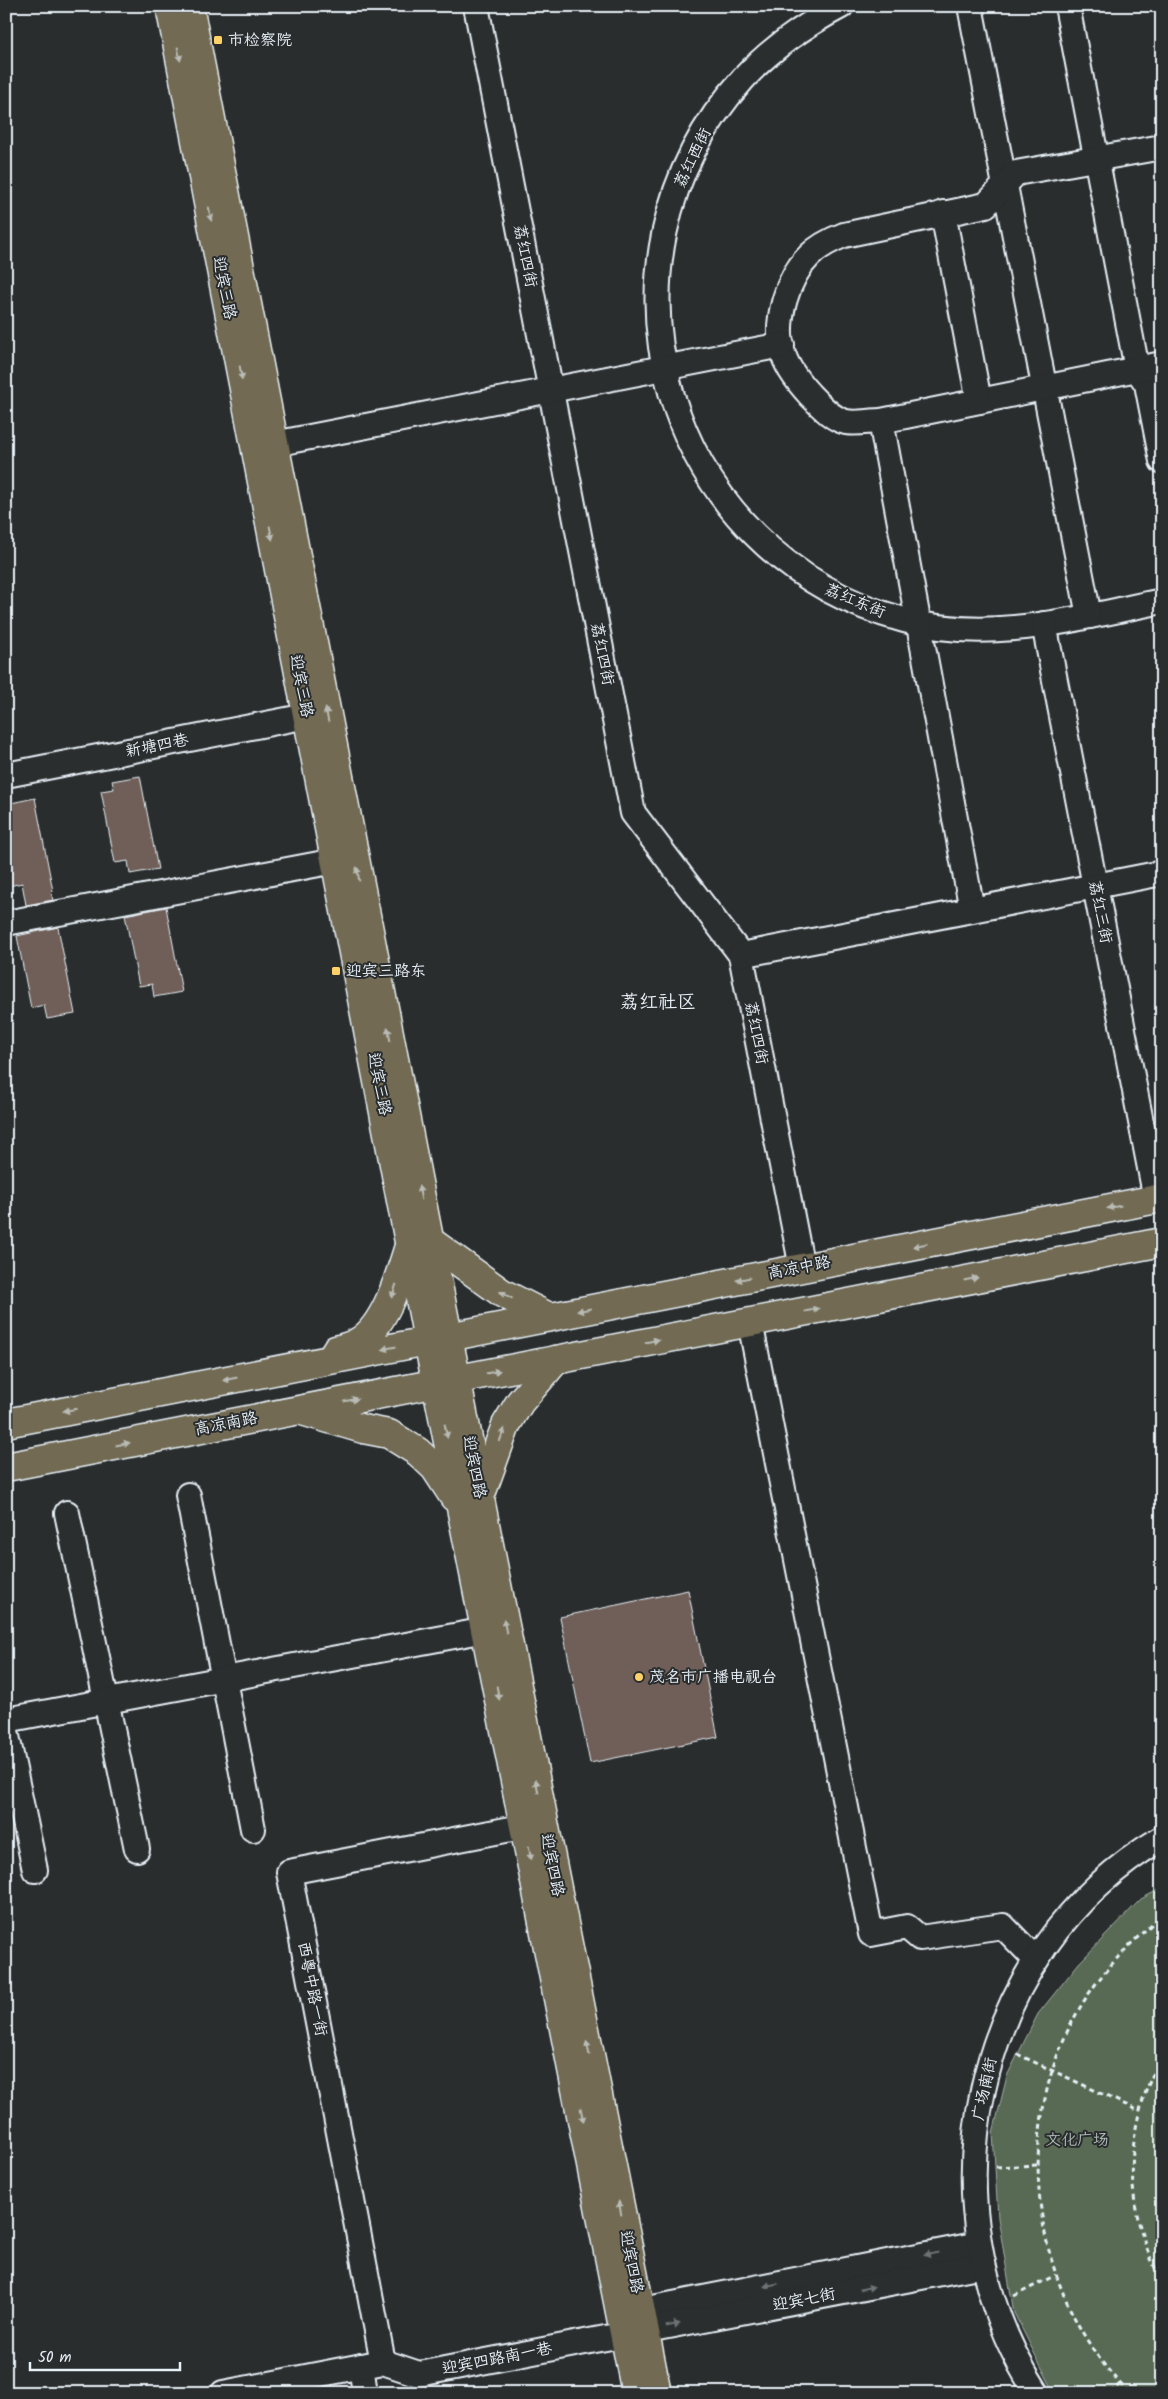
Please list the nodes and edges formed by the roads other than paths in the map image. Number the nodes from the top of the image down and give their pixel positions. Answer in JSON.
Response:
{"nodes":[{"id":1,"x":170,"y":6,"type":"edge"},
{"id":2,"x":189,"y":6,"type":"edge"},
{"id":3,"x":476,"y":6,"type":"edge"},
{"id":4,"x":841,"y":6,"type":"edge"},
{"id":5,"x":970,"y":6,"type":"edge"},
{"id":6,"x":1067,"y":6,"type":"edge"},
{"id":7,"x":1162,"y":147,"type":"edge"},
{"id":8,"x":1097,"y":158,"type":"junction"},
{"id":9,"x":1005,"y":185,"type":"junction"},
{"id":10,"x":943,"y":213,"type":"junction"},
{"id":11,"x":782,"y":345,"type":"junction"},
{"id":12,"x":1162,"y":364,"type":"edge"},
{"id":13,"x":664,"y":368,"type":"junction"},
{"id":14,"x":1137,"y":368,"type":"junction"},
{"id":15,"x":1045,"y":387,"type":"junction"},
{"id":16,"x":551,"y":390,"type":"junction"},
{"id":17,"x":979,"y":400,"type":"junction"},
{"id":18,"x":881,"y":421,"type":"junction"},
{"id":19,"x":274,"y":444,"type":"junction"},
{"id":20,"x":1162,"y":461,"type":"edge"},
{"id":21,"x":1162,"y":602,"type":"edge"},
{"id":22,"x":1089,"y":616,"type":"junction"},
{"id":23,"x":919,"y":623,"type":"junction"},
{"id":24,"x":1044,"y":624,"type":"junction"},
{"id":25,"x":307,"y":716,"type":"junction"},
{"id":26,"x":6,"y":775,"type":"edge"},
{"id":27,"x":335,"y":861,"type":"junction"},
{"id":28,"x":1162,"y":873,"type":"edge"},
{"id":29,"x":1095,"y":886,"type":"junction"},
{"id":30,"x":972,"y":910,"type":"junction"},
{"id":31,"x":6,"y":923,"type":"edge"},
{"id":32,"x":741,"y":955,"type":"junction"},
{"id":33,"x":1159,"y":1199,"type":"edge"},
{"id":34,"x":1162,"y":1242,"type":"edge"},
{"id":35,"x":420,"y":1243,"type":"junction"},
{"id":36,"x":802,"y":1268,"type":"junction"},
{"id":37,"x":684,"y":1291,"type":"junction"},
{"id":38,"x":549,"y":1317,"type":"junction"},
{"id":39,"x":750,"y":1322,"type":"junction"},
{"id":40,"x":692,"y":1334,"type":"junction"},
{"id":41,"x":556,"y":1360,"type":"junction"},
{"id":42,"x":441,"y":1361,"type":"junction"},
{"id":43,"x":293,"y":1367,"type":"junction"},
{"id":44,"x":156,"y":1394,"type":"junction"},
{"id":45,"x":299,"y":1410,"type":"junction"},
{"id":46,"x":6,"y":1423,"type":"edge"},
{"id":47,"x":164,"y":1436,"type":"junction"},
{"id":48,"x":6,"y":1467,"type":"edge"},
{"id":49,"x":188,"y":1495,"type":"dead end"},
{"id":50,"x":471,"y":1503,"type":"junction"},
{"id":51,"x":67,"y":1513,"type":"dead end"},
{"id":52,"x":486,"y":1630,"type":"junction"},
{"id":53,"x":223,"y":1679,"type":"junction"},
{"id":54,"x":107,"y":1701,"type":"junction"},
{"id":55,"x":6,"y":1720,"type":"edge"},
{"id":56,"x":6,"y":1731,"type":"edge"},
{"id":57,"x":534,"y":1825,"type":"junction"},
{"id":58,"x":253,"y":1829,"type":"dead end"},
{"id":59,"x":1162,"y":1838,"type":"edge"},
{"id":60,"x":137,"y":1849,"type":"dead end"},
{"id":61,"x":35,"y":1870,"type":"dead end"},
{"id":62,"x":1036,"y":1960,"type":"junction"},
{"id":63,"x":981,"y":2255,"type":"junction"},
{"id":64,"x":633,"y":2322,"type":"junction"},
{"id":65,"x":372,"y":2364,"type":"junction"},
{"id":66,"x":420,"y":2383,"type":"edge"},
{"id":67,"x":303,"y":2385,"type":"edge"},
{"id":68,"x":257,"y":2390,"type":"edge"},
{"id":69,"x":222,"y":2393,"type":"edge"},
{"id":70,"x":365,"y":2393,"type":"edge"},
{"id":71,"x":636,"y":2393,"type":"edge"},
{"id":72,"x":657,"y":2393,"type":"edge"},
{"id":73,"x":1037,"y":2393,"type":"edge"}],
"edges":[{"from":1,"to":25,"type":"main road","name":"迎宾三路","one_way":true},
{"from":2,"to":19,"type":"main road","name":"迎宾三路"},
{"from":3,"to":16,"type":"street","name":"荔红四街"},
{"from":4,"to":13,"type":"street","name":"荔红西街"},
{"from":5,"to":9,"type":"street"},
{"from":6,"to":8,"type":"street"},
{"from":7,"to":8,"type":"street"},
{"from":8,"to":9,"type":"street"},
{"from":8,"to":14,"type":"street"},
{"from":9,"to":10,"type":"street"},
{"from":9,"to":15,"type":"street"},
{"from":10,"to":11,"type":"street"},
{"from":10,"to":17,"type":"street"},
{"from":11,"to":13,"type":"street"},
{"from":11,"to":18,"type":"street"},
{"from":12,"to":14,"type":"street"},
{"from":13,"to":16,"type":"street"},
{"from":13,"to":23,"type":"street","name":"荔红东街"},
{"from":14,"to":15,"type":"street"},
{"from":14,"to":20,"type":"street"},
{"from":15,"to":17,"type":"street"},
{"from":15,"to":22,"type":"street"},
{"from":16,"to":19,"type":"street"},
{"from":16,"to":32,"type":"street","name":"荔红四街"},
{"from":17,"to":18,"type":"street"},
{"from":18,"to":23,"type":"street"},
{"from":35,"to":19,"type":"main road","name":"迎宾三路","one_way":true},
{"from":21,"to":22,"type":"street","name":"荔红东街"},
{"from":22,"to":24,"type":"street","name":"荔红东街"},
{"from":23,"to":24,"type":"street","name":"荔红东街"},
{"from":23,"to":30,"type":"street"},
{"from":24,"to":29,"type":"street","name":"荔红三街"},
{"from":25,"to":26,"type":"street","name":"新塘四巷"},
{"from":25,"to":27,"type":"main road","name":"迎宾三路"},
{"from":27,"to":31,"type":"street"},
{"from":27,"to":35,"type":"main road","name":"迎宾三路"},
{"from":28,"to":29,"type":"street"},
{"from":29,"to":30,"type":"street"},
{"from":29,"to":33,"type":"street","name":"荔红三街"},
{"from":30,"to":32,"type":"street"},
{"from":32,"to":36,"type":"street","name":"荔红四街"},
{"from":33,"to":36,"type":"main road","name":"高凉中路","one_way":true},
{"from":39,"to":34,"type":"main road","one_way":true},
{"from":38,"to":35,"type":"main road","one_way":true},
{"from":35,"to":42,"type":"main road","name":"迎宾三路"},
{"from":35,"to":43,"type":"main road","one_way":true},
{"from":36,"to":37,"type":"main road","name":"高凉中路","one_way":true},
{"from":37,"to":38,"type":"main road","name":"高凉中路","one_way":true},
{"from":37,"to":40,"type":"main road"},
{"from":38,"to":42,"type":"main road","name":"高凉中路"},
{"from":39,"to":40,"type":"main road"},
{"from":39,"to":62,"type":"street"},
{"from":41,"to":40,"type":"main road","one_way":true},
{"from":42,"to":41,"type":"main road","one_way":true},
{"from":50,"to":41,"type":"main road","one_way":true},
{"from":42,"to":43,"type":"main road","one_way":true},
{"from":45,"to":42,"type":"main road","name":"高凉南路","one_way":true},
{"from":42,"to":50,"type":"main road","name":"迎宾四路"},
{"from":43,"to":44,"type":"main road","one_way":true},
{"from":44,"to":46,"type":"main road","one_way":true},
{"from":44,"to":47,"type":"main road"},
{"from":45,"to":47,"type":"main road","name":"高凉南路"},
{"from":45,"to":50,"type":"main road"},
{"from":48,"to":47,"type":"main road","name":"高凉南路","one_way":true},
{"from":49,"to":53,"type":"street"},
{"from":50,"to":52,"type":"main road","name":"迎宾四路"},
{"from":57,"to":50,"type":"main road","name":"迎宾四路","one_way":true},
{"from":51,"to":54,"type":"street"},
{"from":52,"to":53,"type":"street"},
{"from":52,"to":57,"type":"main road","name":"迎宾四路","one_way":true},
{"from":53,"to":54,"type":"street"},
{"from":53,"to":58,"type":"street"},
{"from":54,"to":55,"type":"street"},
{"from":54,"to":60,"type":"street"},
{"from":56,"to":61,"type":"street"},
{"from":57,"to":64,"type":"main road","name":"迎宾四路"},
{"from":57,"to":65,"type":"street","name":"西粤中路一街"},
{"from":59,"to":62,"type":"street","name":"广场南街"},
{"from":62,"to":63,"type":"street","name":"广场南街"},
{"from":63,"to":64,"type":"street","name":"迎宾七街"},
{"from":63,"to":73,"type":"street","name":"广场南街"},
{"from":64,"to":66,"type":"street","name":"迎宾四路南一巷"},
{"from":64,"to":71,"type":"main road","name":"迎宾四路"},
{"from":64,"to":72,"type":"main road","name":"迎宾四路"},
{"from":65,"to":66,"type":"street","name":"迎宾四路南一巷"},
{"from":65,"to":67,"type":"street"},
{"from":65,"to":70,"type":"street"},
{"from":67,"to":68,"type":"street"},
{"from":68,"to":69,"type":"street"}]}
